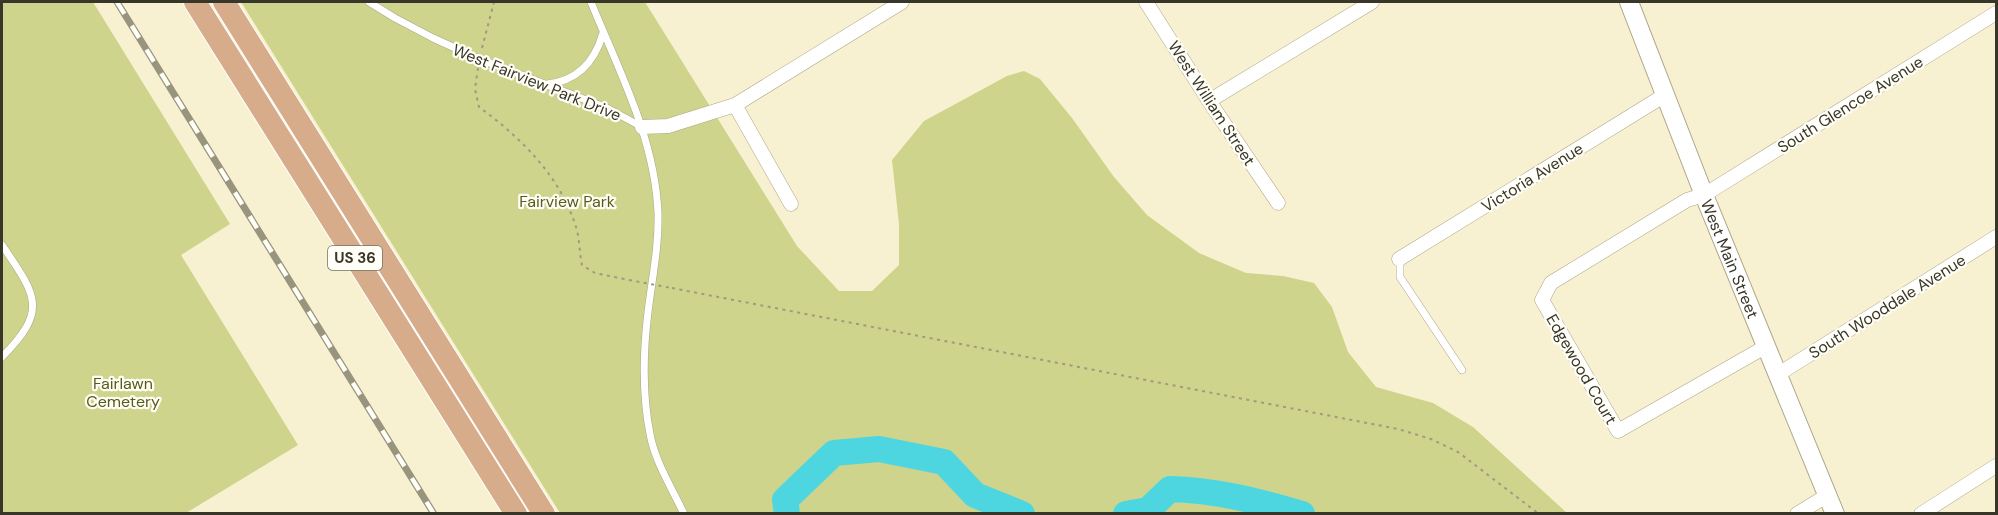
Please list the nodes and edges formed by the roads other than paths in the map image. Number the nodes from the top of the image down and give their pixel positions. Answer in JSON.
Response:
{"nodes":[{"id":1,"x":195,"y":2,"type":"edge"},
{"id":2,"x":224,"y":2,"type":"edge"},
{"id":3,"x":369,"y":2,"type":"edge"},
{"id":4,"x":591,"y":2,"type":"edge"},
{"id":5,"x":902,"y":2,"type":"edge"},
{"id":6,"x":1146,"y":2,"type":"edge"},
{"id":7,"x":1372,"y":2,"type":"edge"},
{"id":8,"x":1629,"y":2,"type":"edge"},
{"id":9,"x":1996,"y":13,"type":"edge"},
{"id":10,"x":603,"y":33,"type":"junction"},
{"id":11,"x":544,"y":84,"type":"junction"},
{"id":12,"x":1665,"y":95,"type":"junction"},
{"id":13,"x":1209,"y":101,"type":"junction"},
{"id":14,"x":735,"y":105,"type":"junction"},
{"id":15,"x":642,"y":127,"type":"junction"},
{"id":16,"x":1704,"y":195,"type":"junction"},
{"id":17,"x":1278,"y":203,"type":"dead end"},
{"id":18,"x":791,"y":204,"type":"dead end"},
{"id":19,"x":1996,"y":237,"type":"edge"},
{"id":20,"x":2,"y":245,"type":"edge"},
{"id":21,"x":1400,"y":259,"type":"joint"},
{"id":22,"x":1765,"y":347,"type":"junction"},
{"id":23,"x":2,"y":357,"type":"edge"},
{"id":24,"x":1462,"y":370,"type":"dead end"},
{"id":25,"x":1777,"y":375,"type":"junction"},
{"id":26,"x":1996,"y":466,"type":"edge"},
{"id":27,"x":1828,"y":495,"type":"junction"},
{"id":28,"x":516,"y":513,"type":"edge"},
{"id":29,"x":544,"y":513,"type":"edge"},
{"id":30,"x":684,"y":513,"type":"edge"},
{"id":31,"x":1797,"y":513,"type":"edge"},
{"id":32,"x":1835,"y":513,"type":"edge"},
{"id":33,"x":1921,"y":513,"type":"edge"}],
"edges":[{"from":1,"to":28,"type":"main road","number":"US 36"},
{"from":2,"to":29,"type":"main road","number":"US 36"},
{"from":3,"to":11,"type":"lane","name":"West Fairview Park Drive"},
{"from":4,"to":10,"type":"lane"},
{"from":5,"to":14,"type":"street"},
{"from":6,"to":13,"type":"street","name":"West William Street"},
{"from":7,"to":13,"type":"street"},
{"from":8,"to":12,"type":"street","name":"West Main Street"},
{"from":9,"to":16,"type":"street","name":"South Glencoe Avenue"},
{"from":10,"to":11,"type":"lane"},
{"from":10,"to":15,"type":"lane"},
{"from":11,"to":15,"type":"lane","name":"West Fairview Park Drive"},
{"from":12,"to":16,"type":"street","name":"West Main Street"},
{"from":12,"to":21,"type":"street","name":"Victoria Avenue"},
{"from":13,"to":17,"type":"street","name":"West William Street"},
{"from":14,"to":15,"type":"street"},
{"from":14,"to":18,"type":"street"},
{"from":15,"to":30,"type":"lane","name":"West Fairview Park Drive"},
{"from":16,"to":22,"type":"street","name":"West Main Street"},
{"from":16,"to":22,"type":"street","name":"Edgewood Court"},
{"from":19,"to":25,"type":"street","name":"South Wooddale Avenue"},
{"from":20,"to":23,"type":"lane"},
{"from":21,"to":24,"type":"lane"},
{"from":22,"to":25,"type":"street","name":"West Main Street"},
{"from":25,"to":27,"type":"street","name":"West Main Street"},
{"from":26,"to":33,"type":"street"},
{"from":27,"to":31,"type":"street"},
{"from":27,"to":32,"type":"street","name":"West Main Street"}]}
